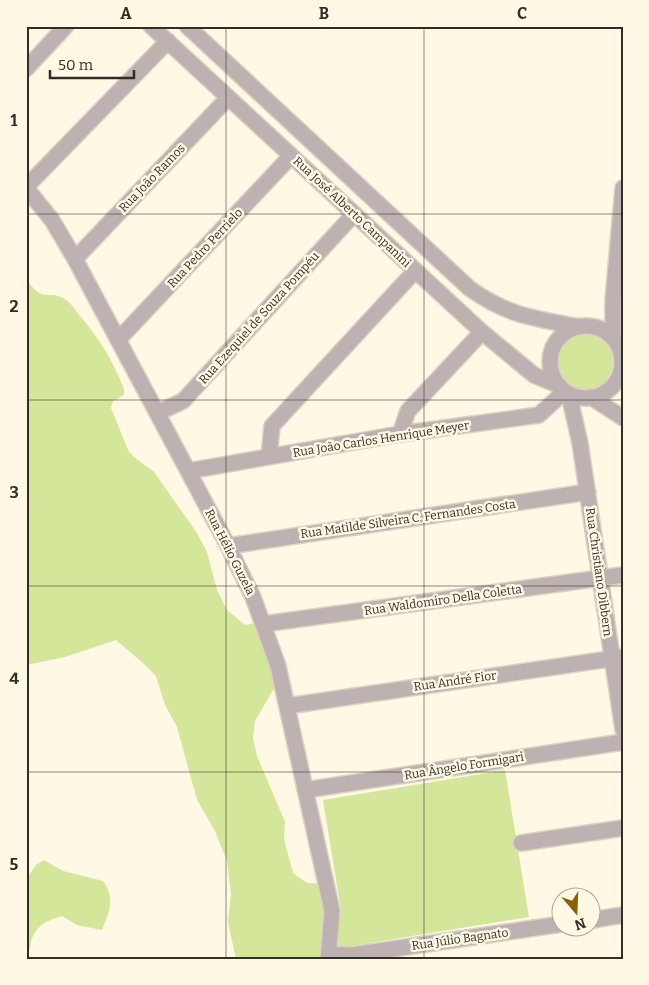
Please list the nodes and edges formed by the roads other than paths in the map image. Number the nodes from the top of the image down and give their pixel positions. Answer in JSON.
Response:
{"nodes":[{"id":1,"x":66,"y":26,"type":"edge"},
{"id":2,"x":151,"y":26,"type":"edge"},
{"id":3,"x":187,"y":26,"type":"edge"},
{"id":4,"x":168,"y":41,"type":"junction"},
{"id":5,"x":26,"y":69,"type":"edge"},
{"id":6,"x":228,"y":98,"type":"junction"},
{"id":7,"x":291,"y":156,"type":"junction"},
{"id":8,"x":26,"y":187,"type":"edge"},
{"id":9,"x":623,"y":188,"type":"edge"},
{"id":10,"x":354,"y":214,"type":"junction"},
{"id":11,"x":75,"y":259,"type":"junction"},
{"id":12,"x":415,"y":271,"type":"junction"},
{"id":13,"x":613,"y":300,"type":"junction"},
{"id":14,"x":582,"y":326,"type":"junction"},
{"id":15,"x":482,"y":332,"type":"junction"},
{"id":16,"x":118,"y":340,"type":"junction"},
{"id":17,"x":617,"y":341,"type":"edge"},
{"id":18,"x":622,"y":371,"type":"edge"},
{"id":19,"x":564,"y":391,"type":"junction"},
{"id":20,"x":589,"y":398,"type":"junction"},
{"id":21,"x":157,"y":413,"type":"junction"},
{"id":22,"x":623,"y":418,"type":"edge"},
{"id":23,"x":400,"y":434,"type":"junction"},
{"id":24,"x":580,"y":443,"type":"junction"},
{"id":25,"x":269,"y":456,"type":"junction"},
{"id":26,"x":188,"y":471,"type":"junction"},
{"id":27,"x":588,"y":492,"type":"junction"},
{"id":28,"x":228,"y":546,"type":"junction"},
{"id":29,"x":623,"y":575,"type":"edge"},
{"id":30,"x":600,"y":578,"type":"junction"},
{"id":31,"x":263,"y":624,"type":"junction"},
{"id":32,"x":617,"y":658,"type":"edge"},
{"id":33,"x":286,"y":706,"type":"junction"},
{"id":34,"x":623,"y":730,"type":"edge"},
{"id":35,"x":623,"y":742,"type":"edge"},
{"id":36,"x":305,"y":790,"type":"junction"},
{"id":37,"x":623,"y":828,"type":"edge"},
{"id":38,"x":521,"y":843,"type":"dead end"},
{"id":39,"x":623,"y":915,"type":"edge"},
{"id":40,"x":602,"y":918,"type":"edge"},
{"id":41,"x":552,"y":925,"type":"edge"},
{"id":42,"x":329,"y":956,"type":"edge"}],
"edges":[{"from":1,"to":5,"type":"street"},
{"from":2,"to":4,"type":"street","name":"Rua José Alberto Campanini"},
{"from":3,"to":14,"type":"street","name":"Rua José Alberto Campanini"},
{"from":4,"to":6,"type":"street","name":"Rua José Alberto Campanini"},
{"from":4,"to":8,"type":"street"},
{"from":6,"to":7,"type":"street","name":"Rua José Alberto Campanini"},
{"from":6,"to":11,"type":"street","name":"Rua João Ramos"},
{"from":7,"to":10,"type":"street","name":"Rua José Alberto Campanini"},
{"from":7,"to":16,"type":"street","name":"Rua Pedro Perrielo"},
{"from":8,"to":11,"type":"street","name":"Rua Hélio Guzela"},
{"from":9,"to":13,"type":"street"},
{"from":10,"to":12,"type":"street","name":"Rua José Alberto Campanini"},
{"from":10,"to":21,"type":"street","name":"Rua Ezequiel de Souza Pompéu"},
{"from":11,"to":16,"type":"street","name":"Rua Hélio Guzela"},
{"from":12,"to":15,"type":"street","name":"Rua José Alberto Campanini"},
{"from":12,"to":25,"type":"street"},
{"from":13,"to":14,"type":"street"},
{"from":13,"to":17,"type":"street"},
{"from":14,"to":17,"type":"street"},
{"from":14,"to":19,"type":"street"},
{"from":15,"to":19,"type":"street","name":"Rua José Alberto Campanini"},
{"from":15,"to":23,"type":"street"},
{"from":16,"to":21,"type":"street","name":"Rua Hélio Guzela"},
{"from":17,"to":18,"type":"street"},
{"from":18,"to":20,"type":"street"},
{"from":19,"to":20,"type":"street"},
{"from":19,"to":23,"type":"street","name":"Rua João Carlos Henrique Meyer"},
{"from":19,"to":24,"type":"street","name":"Rua Christiano Dibbern"},
{"from":20,"to":22,"type":"street"},
{"from":20,"to":24,"type":"street","name":"Rua Christiano Dibbern"},
{"from":21,"to":26,"type":"street","name":"Rua Hélio Guzela"},
{"from":23,"to":25,"type":"street","name":"Rua João Carlos Henrique Meyer"},
{"from":24,"to":27,"type":"street","name":"Rua Christiano Dibbern"},
{"from":25,"to":26,"type":"street","name":"Rua João Carlos Henrique Meyer"},
{"from":26,"to":28,"type":"street","name":"Rua Hélio Guzela"},
{"from":27,"to":28,"type":"street","name":"Rua Matilde Silveira C. Fernandes Costa"},
{"from":27,"to":30,"type":"street","name":"Rua Christiano Dibbern"},
{"from":28,"to":31,"type":"street","name":"Rua Hélio Guzela"},
{"from":29,"to":30,"type":"street","name":"Rua Waldomiro Della Coletta"},
{"from":30,"to":31,"type":"street","name":"Rua Waldomiro Della Coletta"},
{"from":30,"to":32,"type":"street","name":"Rua Christiano Dibbern"},
{"from":31,"to":33,"type":"street","name":"Rua Hélio Guzela"},
{"from":32,"to":33,"type":"street","name":"Rua André Fior"},
{"from":32,"to":34,"type":"street","name":"Rua Christiano Dibbern"},
{"from":33,"to":36,"type":"street","name":"Rua Hélio Guzela"},
{"from":35,"to":36,"type":"street","name":"Rua Ângelo Formigari"},
{"from":36,"to":42,"type":"street","name":"Rua Hélio Guzela"},
{"from":37,"to":38,"type":"street"},
{"from":39,"to":40,"type":"street"},
{"from":41,"to":42,"type":"street","name":"Rua Júlio Bagnato"}]}
